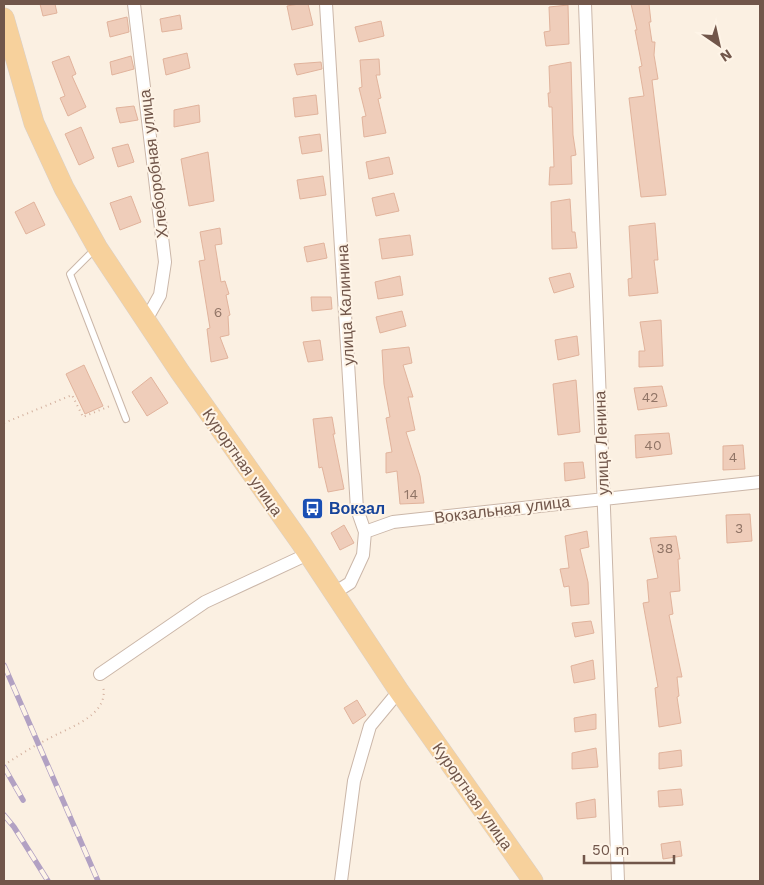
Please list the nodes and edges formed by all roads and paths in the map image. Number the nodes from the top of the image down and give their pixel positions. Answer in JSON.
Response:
{"nodes":[{"id":1,"x":134,"y":4,"type":"edge"},
{"id":2,"x":326,"y":4,"type":"edge"},
{"id":3,"x":586,"y":4,"type":"edge"},
{"id":4,"x":4,"y":18,"type":"edge"},
{"id":5,"x":96,"y":247,"type":"junction"},
{"id":6,"x":146,"y":320,"type":"junction"},
{"id":7,"x":119,"y":402,"type":"junction"},
{"id":8,"x":126,"y":419,"type":"dead end"},
{"id":9,"x":4,"y":423,"type":"edge"},
{"id":10,"x":760,"y":482,"type":"edge"},
{"id":11,"x":603,"y":498,"type":"junction"},
{"id":12,"x":365,"y":532,"type":"junction"},
{"id":13,"x":308,"y":554,"type":"junction"},
{"id":14,"x":334,"y":593,"type":"junction"},
{"id":15,"x":100,"y":674,"type":"joint"},
{"id":16,"x":399,"y":691,"type":"junction"},
{"id":17,"x":4,"y":766,"type":"edge"},
{"id":18,"x":342,"y":881,"type":"edge"},
{"id":19,"x":533,"y":881,"type":"edge"},
{"id":20,"x":618,"y":881,"type":"edge"}],
"edges":[{"from":1,"to":6,"type":"street","name":"Хлеборобная улица"},
{"from":2,"to":12,"type":"street","name":"улица Калинина"},
{"from":3,"to":11,"type":"street","name":"улица Ленина"},
{"from":4,"to":5,"type":"main road","name":"Курортная улица"},
{"from":5,"to":6,"type":"main road","name":"Курортная улица"},
{"from":5,"to":7,"type":"lane"},
{"from":6,"to":13,"type":"main road","name":"Курортная улица"},
{"from":7,"to":8,"type":"lane"},
{"from":7,"to":9,"type":"path"},
{"from":10,"to":11,"type":"street","name":"Вокзальная улица"},
{"from":11,"to":12,"type":"street","name":"Вокзальная улица"},
{"from":11,"to":20,"type":"street","name":"улица Ленина"},
{"from":12,"to":14,"type":"street","name":"улица Калинина"},
{"from":13,"to":14,"type":"main road","name":"Курортная улица"},
{"from":13,"to":15,"type":"street"},
{"from":14,"to":16,"type":"main road","name":"Курортная улица"},
{"from":15,"to":17,"type":"path"},
{"from":16,"to":18,"type":"street"},
{"from":16,"to":19,"type":"main road","name":"Курортная улица"}]}
